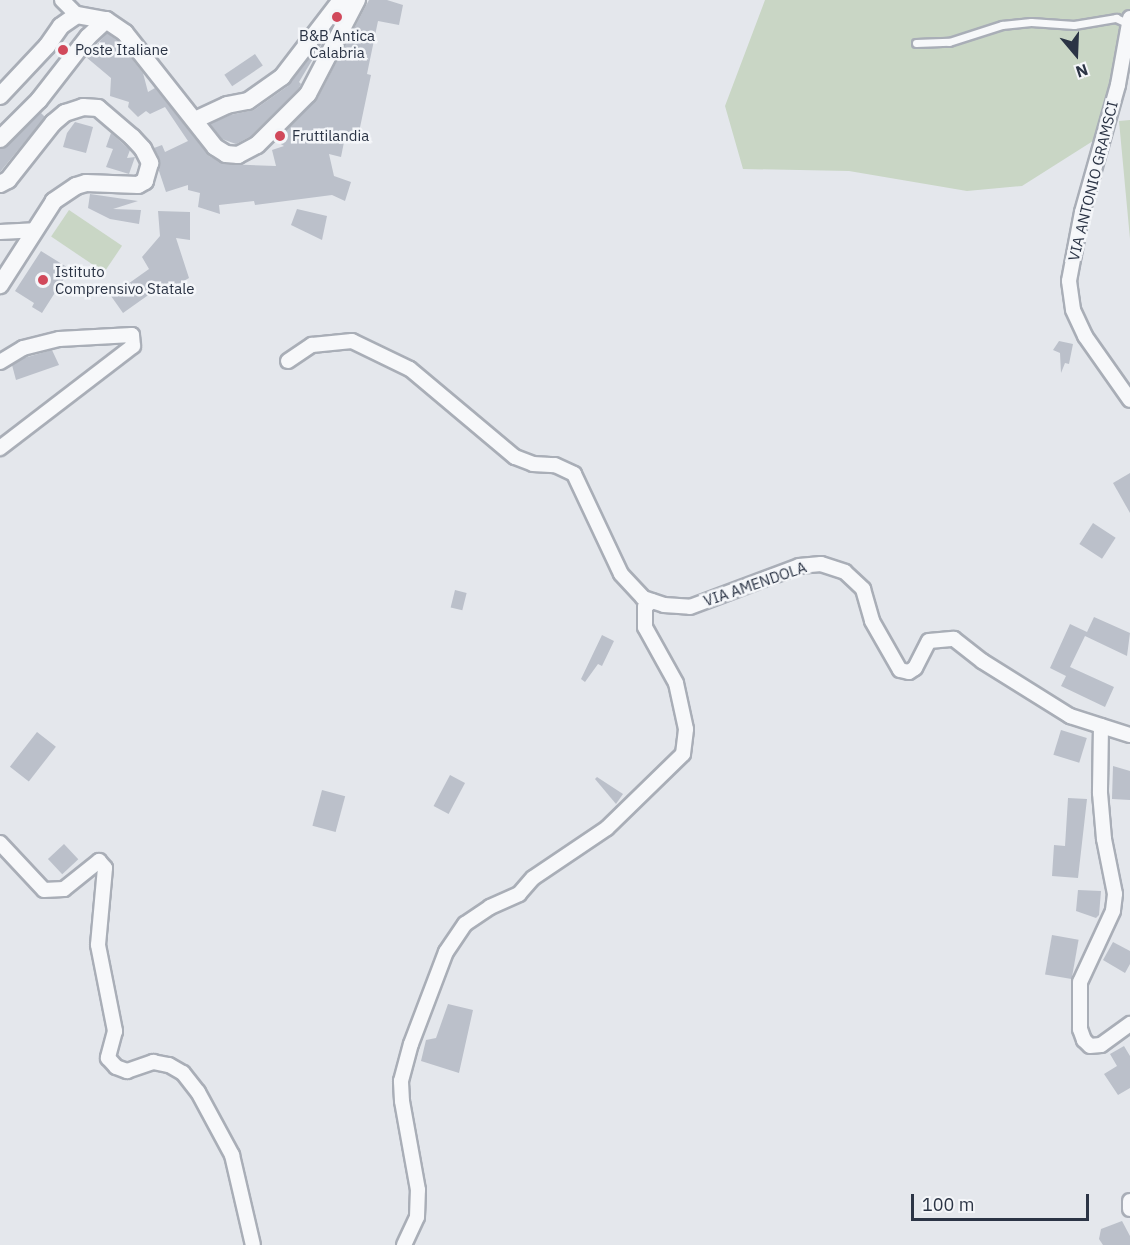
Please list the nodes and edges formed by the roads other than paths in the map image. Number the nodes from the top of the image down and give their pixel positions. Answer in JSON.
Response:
{"nodes":[{"id":1,"x":62,"y":0,"type":"edge"},
{"id":2,"x":340,"y":0,"type":"edge"},
{"id":3,"x":357,"y":0,"type":"edge"},
{"id":4,"x":76,"y":15,"type":"junction"},
{"id":5,"x":1130,"y":18,"type":"edge"},
{"id":6,"x":106,"y":20,"type":"junction"},
{"id":7,"x":1130,"y":24,"type":"edge"},
{"id":8,"x":915,"y":43,"type":"dead end"},
{"id":9,"x":0,"y":96,"type":"edge"},
{"id":10,"x":195,"y":120,"type":"junction"},
{"id":11,"x":0,"y":139,"type":"edge"},
{"id":12,"x":0,"y":184,"type":"edge"},
{"id":13,"x":34,"y":230,"type":"junction"},
{"id":14,"x":0,"y":232,"type":"edge"},
{"id":15,"x":0,"y":285,"type":"edge"},
{"id":16,"x":288,"y":361,"type":"dead end"},
{"id":17,"x":0,"y":362,"type":"edge"},
{"id":18,"x":1130,"y":400,"type":"edge"},
{"id":19,"x":0,"y":448,"type":"edge"},
{"id":20,"x":652,"y":601,"type":"junction"},
{"id":21,"x":1101,"y":726,"type":"junction"},
{"id":22,"x":1130,"y":735,"type":"edge"},
{"id":23,"x":0,"y":843,"type":"edge"},
{"id":24,"x":1130,"y":1024,"type":"edge"},
{"id":25,"x":1130,"y":1201,"type":"edge"},
{"id":26,"x":1130,"y":1209,"type":"edge"},
{"id":27,"x":253,"y":1245,"type":"edge"},
{"id":28,"x":404,"y":1245,"type":"edge"}],
"edges":[{"from":1,"to":4,"type":"street"},
{"from":2,"to":10,"type":"street"},
{"from":3,"to":10,"type":"street"},
{"from":4,"to":6,"type":"street"},
{"from":4,"to":9,"type":"street"},
{"from":5,"to":7,"type":"street","name":"VIA ANTONIO GRAMSCI"},
{"from":6,"to":10,"type":"street"},
{"from":6,"to":11,"type":"street"},
{"from":7,"to":8,"type":"lane"},
{"from":7,"to":18,"type":"street","name":"VIA ANTONIO GRAMSCI"},
{"from":12,"to":13,"type":"street"},
{"from":13,"to":14,"type":"street"},
{"from":13,"to":15,"type":"street"},
{"from":16,"to":20,"type":"street","name":"VIA AMENDOLA"},
{"from":17,"to":19,"type":"street"},
{"from":20,"to":21,"type":"street","name":"VIA AMENDOLA"},
{"from":20,"to":28,"type":"street"},
{"from":21,"to":22,"type":"street","name":"VIA AMENDOLA"},
{"from":21,"to":24,"type":"street"},
{"from":23,"to":27,"type":"street"},
{"from":25,"to":26,"type":"street"}]}
